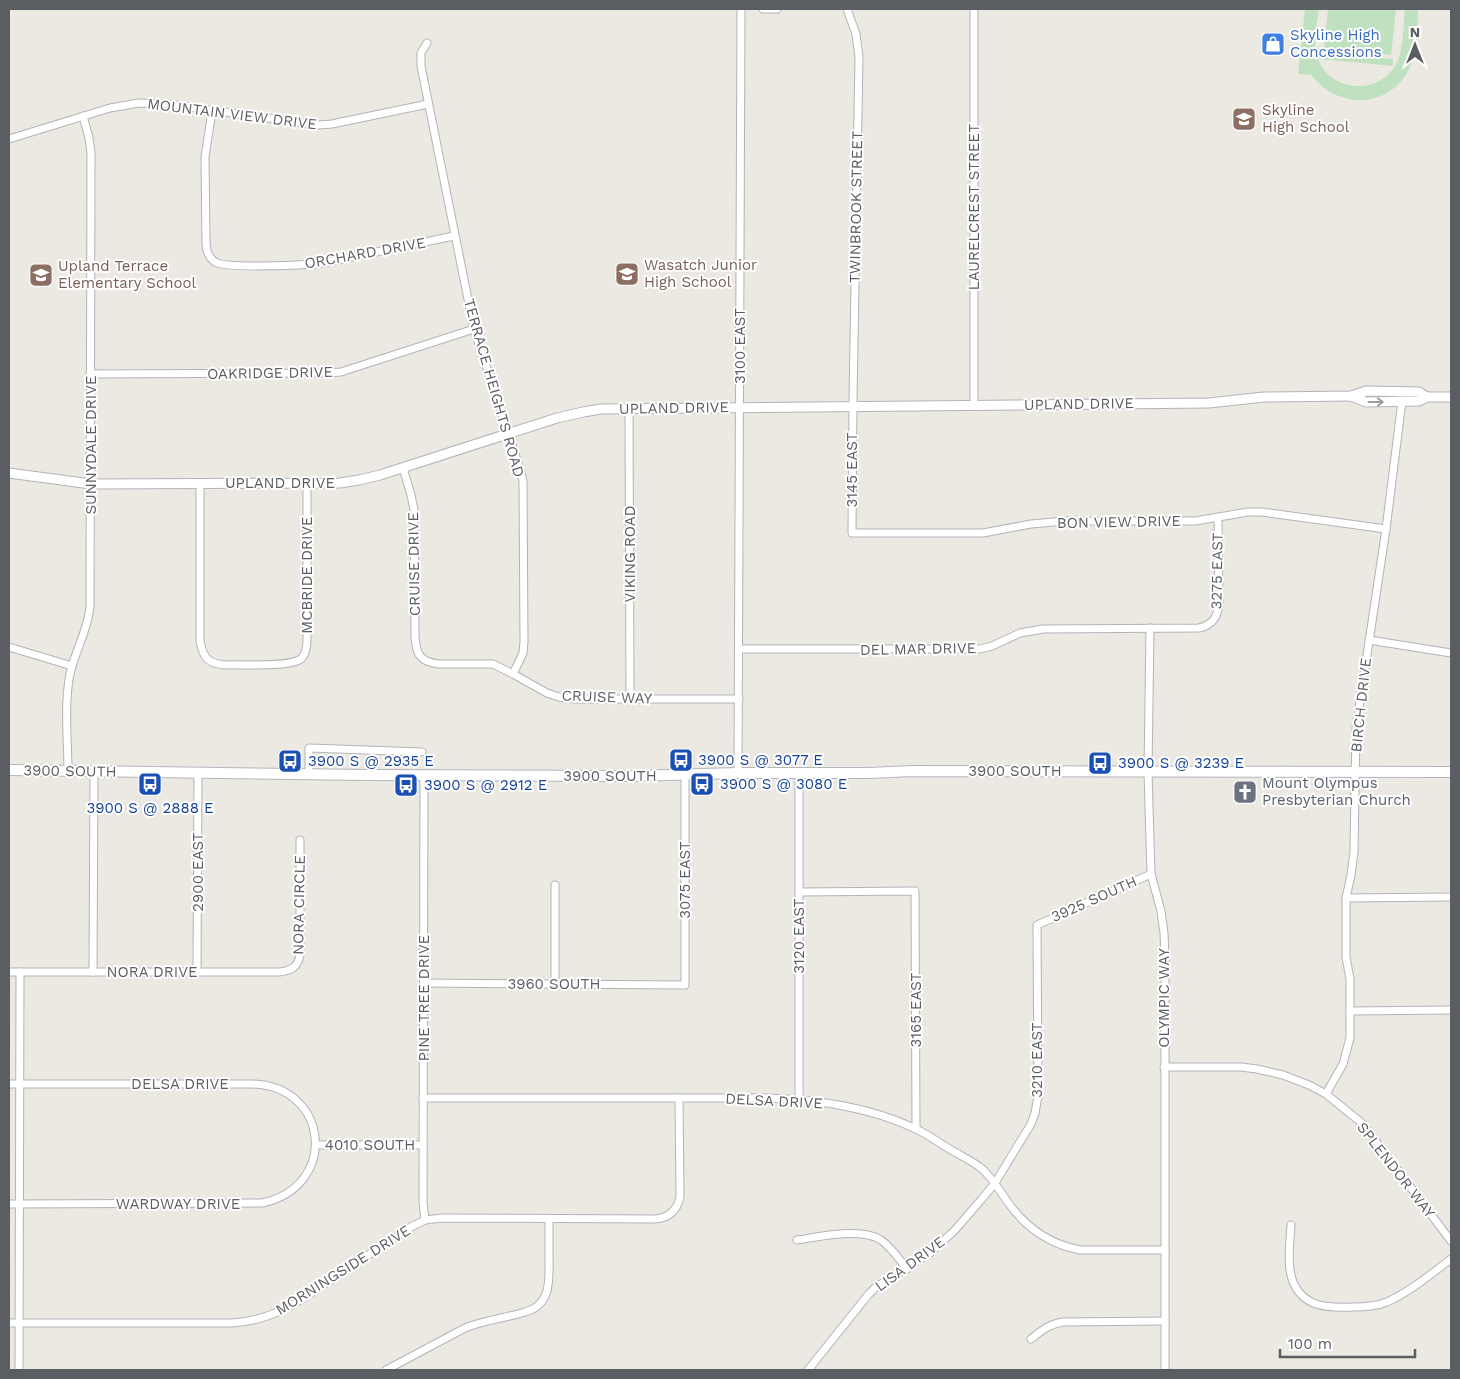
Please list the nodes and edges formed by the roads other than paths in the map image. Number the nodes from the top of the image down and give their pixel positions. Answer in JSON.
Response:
{"nodes":[{"id":1,"x":741,"y":9,"type":"edge"},
{"id":2,"x":764,"y":9,"type":"edge"},
{"id":3,"x":777,"y":9,"type":"edge"},
{"id":4,"x":847,"y":9,"type":"edge"},
{"id":5,"x":974,"y":9,"type":"edge"},
{"id":6,"x":427,"y":43,"type":"dead end"},
{"id":7,"x":428,"y":104,"type":"junction"},
{"id":8,"x":212,"y":111,"type":"junction"},
{"id":9,"x":83,"y":116,"type":"junction"},
{"id":10,"x":9,"y":139,"type":"edge"},
{"id":11,"x":454,"y":236,"type":"junction"},
{"id":12,"x":474,"y":329,"type":"junction"},
{"id":13,"x":90,"y":374,"type":"junction"},
{"id":14,"x":1351,"y":396,"type":"junction"},
{"id":15,"x":1427,"y":397,"type":"junction"},
{"id":16,"x":1451,"y":397,"type":"edge"},
{"id":17,"x":1402,"y":401,"type":"junction"},
{"id":18,"x":974,"y":405,"type":"junction"},
{"id":19,"x":740,"y":407,"type":"junction"},
{"id":20,"x":852,"y":407,"type":"junction"},
{"id":21,"x":629,"y":408,"type":"junction"},
{"id":22,"x":508,"y":433,"type":"junction"},
{"id":23,"x":403,"y":468,"type":"junction"},
{"id":24,"x":9,"y":473,"type":"edge"},
{"id":25,"x":200,"y":483,"type":"junction"},
{"id":26,"x":307,"y":483,"type":"junction"},
{"id":27,"x":91,"y":484,"type":"junction"},
{"id":28,"x":1218,"y":518,"type":"junction"},
{"id":29,"x":1386,"y":529,"type":"junction"},
{"id":30,"x":852,"y":534,"type":"joint"},
{"id":31,"x":1212,"y":622,"type":"joint"},
{"id":32,"x":1150,"y":628,"type":"junction"},
{"id":33,"x":1368,"y":640,"type":"junction"},
{"id":34,"x":9,"y":647,"type":"edge"},
{"id":35,"x":739,"y":649,"type":"junction"},
{"id":36,"x":1451,"y":653,"type":"edge"},
{"id":37,"x":423,"y":659,"type":"joint"},
{"id":38,"x":72,"y":666,"type":"junction"},
{"id":39,"x":513,"y":674,"type":"junction"},
{"id":40,"x":630,"y":699,"type":"junction"},
{"id":41,"x":739,"y":699,"type":"junction"},
{"id":42,"x":422,"y":752,"type":"dead end"},
{"id":43,"x":9,"y":770,"type":"edge"},
{"id":44,"x":68,"y":772,"type":"junction"},
{"id":45,"x":94,"y":772,"type":"junction"},
{"id":46,"x":198,"y":772,"type":"junction"},
{"id":47,"x":1148,"y":772,"type":"junction"},
{"id":48,"x":1355,"y":772,"type":"junction"},
{"id":49,"x":1451,"y":772,"type":"edge"},
{"id":50,"x":738,"y":773,"type":"junction"},
{"id":51,"x":799,"y":773,"type":"junction"},
{"id":52,"x":309,"y":774,"type":"junction"},
{"id":53,"x":685,"y":775,"type":"junction"},
{"id":54,"x":424,"y":776,"type":"junction"},
{"id":55,"x":300,"y":840,"type":"dead end"},
{"id":56,"x":1151,"y":874,"type":"junction"},
{"id":57,"x":555,"y":885,"type":"dead end"},
{"id":58,"x":799,"y":892,"type":"junction"},
{"id":59,"x":1451,"y":897,"type":"edge"},
{"id":60,"x":1346,"y":898,"type":"junction"},
{"id":61,"x":1037,"y":925,"type":"joint"},
{"id":62,"x":294,"y":968,"type":"joint"},
{"id":63,"x":9,"y":972,"type":"edge"},
{"id":64,"x":20,"y":972,"type":"junction"},
{"id":65,"x":93,"y":972,"type":"junction"},
{"id":66,"x":197,"y":972,"type":"junction"},
{"id":67,"x":424,"y":983,"type":"junction"},
{"id":68,"x":555,"y":984,"type":"junction"},
{"id":69,"x":685,"y":985,"type":"joint"},
{"id":70,"x":1451,"y":1010,"type":"edge"},
{"id":71,"x":1350,"y":1011,"type":"junction"},
{"id":72,"x":1164,"y":1067,"type":"junction"},
{"id":73,"x":9,"y":1084,"type":"edge"},
{"id":74,"x":21,"y":1084,"type":"junction"},
{"id":75,"x":1326,"y":1094,"type":"junction"},
{"id":76,"x":423,"y":1098,"type":"junction"},
{"id":77,"x":679,"y":1098,"type":"junction"},
{"id":78,"x":799,"y":1099,"type":"junction"},
{"id":79,"x":916,"y":1129,"type":"junction"},
{"id":80,"x":316,"y":1145,"type":"junction"},
{"id":81,"x":423,"y":1145,"type":"junction"},
{"id":82,"x":995,"y":1183,"type":"junction"},
{"id":83,"x":9,"y":1204,"type":"edge"},
{"id":84,"x":20,"y":1204,"type":"junction"},
{"id":85,"x":549,"y":1219,"type":"junction"},
{"id":86,"x":425,"y":1220,"type":"junction"},
{"id":87,"x":1291,"y":1225,"type":"dead end"},
{"id":88,"x":797,"y":1240,"type":"dead end"},
{"id":89,"x":1451,"y":1241,"type":"edge"},
{"id":90,"x":1165,"y":1250,"type":"junction"},
{"id":91,"x":1451,"y":1259,"type":"edge"},
{"id":92,"x":907,"y":1268,"type":"junction"},
{"id":93,"x":1165,"y":1321,"type":"junction"},
{"id":94,"x":9,"y":1323,"type":"edge"},
{"id":95,"x":19,"y":1323,"type":"junction"},
{"id":96,"x":1031,"y":1339,"type":"dead end"},
{"id":97,"x":19,"y":1370,"type":"edge"},
{"id":98,"x":386,"y":1370,"type":"edge"},
{"id":99,"x":808,"y":1370,"type":"edge"},
{"id":100,"x":1165,"y":1370,"type":"edge"}],
"edges":[{"from":1,"to":19,"type":"street","name":"3100 EAST"},
{"from":2,"to":3,"type":"street"},
{"from":4,"to":20,"type":"street","name":"TWINBROOK STREET"},
{"from":5,"to":18,"type":"street","name":"LAURELCREST STREET"},
{"from":6,"to":7,"type":"street","name":"TERRACE HEIGHTS ROAD"},
{"from":7,"to":8,"type":"street","name":"MOUNTAIN VIEW DRIVE"},
{"from":7,"to":11,"type":"street","name":"TERRACE HEIGHTS ROAD"},
{"from":8,"to":9,"type":"street","name":"MOUNTAIN VIEW DRIVE"},
{"from":8,"to":11,"type":"street","name":"ORCHARD DRIVE"},
{"from":9,"to":10,"type":"street","name":"MOUNTAIN VIEW DRIVE"},
{"from":9,"to":13,"type":"street","name":"SUNNYDALE DRIVE"},
{"from":11,"to":12,"type":"street","name":"TERRACE HEIGHTS ROAD"},
{"from":12,"to":13,"type":"street","name":"OAKRIDGE DRIVE"},
{"from":12,"to":22,"type":"street","name":"TERRACE HEIGHTS ROAD"},
{"from":13,"to":27,"type":"street","name":"SUNNYDALE DRIVE"},
{"from":14,"to":15,"type":"street","name":"UPLAND DRIVE"},
{"from":14,"to":17,"type":"street","name":"UPLAND DRIVE","one_way":true},
{"from":14,"to":18,"type":"street","name":"UPLAND DRIVE"},
{"from":15,"to":16,"type":"street","name":"UPLAND DRIVE"},
{"from":15,"to":17,"type":"street","name":"UPLAND DRIVE"},
{"from":17,"to":29,"type":"street","name":"BIRCH DRIVE"},
{"from":18,"to":20,"type":"street","name":"UPLAND DRIVE"},
{"from":19,"to":20,"type":"street","name":"UPLAND DRIVE"},
{"from":19,"to":21,"type":"street","name":"UPLAND DRIVE"},
{"from":19,"to":35,"type":"street","name":"3100 EAST"},
{"from":20,"to":30,"type":"street","name":"3145 EAST"},
{"from":21,"to":22,"type":"street","name":"UPLAND DRIVE"},
{"from":21,"to":40,"type":"street","name":"VIKING ROAD"},
{"from":22,"to":23,"type":"street","name":"UPLAND DRIVE"},
{"from":22,"to":39,"type":"street","name":"TERRACE HEIGHTS ROAD"},
{"from":23,"to":26,"type":"street","name":"UPLAND DRIVE"},
{"from":23,"to":37,"type":"street","name":"CRUISE DRIVE"},
{"from":24,"to":27,"type":"street","name":"UPLAND DRIVE"},
{"from":25,"to":26,"type":"street","name":"UPLAND DRIVE"},
{"from":25,"to":26,"type":"street","name":"MCBRIDE DRIVE"},
{"from":25,"to":27,"type":"street","name":"UPLAND DRIVE"},
{"from":27,"to":38,"type":"street","name":"SUNNYDALE DRIVE"},
{"from":28,"to":29,"type":"street","name":"BON VIEW DRIVE"},
{"from":28,"to":30,"type":"street","name":"BON VIEW DRIVE"},
{"from":28,"to":31,"type":"street","name":"3275 EAST"},
{"from":29,"to":33,"type":"street","name":"BIRCH DRIVE"},
{"from":31,"to":32,"type":"street","name":"DEL MAR DRIVE"},
{"from":32,"to":35,"type":"street","name":"DEL MAR DRIVE"},
{"from":32,"to":47,"type":"street","name":"OLYMPIC WAY"},
{"from":33,"to":36,"type":"street"},
{"from":33,"to":48,"type":"street","name":"BIRCH DRIVE"},
{"from":34,"to":38,"type":"street"},
{"from":35,"to":41,"type":"street","name":"3100 EAST"},
{"from":37,"to":39,"type":"street","name":"CRUISE WAY"},
{"from":38,"to":44,"type":"street","name":"SUNNYDALE DRIVE"},
{"from":39,"to":40,"type":"street","name":"CRUISE WAY"},
{"from":40,"to":41,"type":"street","name":"CRUISE WAY"},
{"from":41,"to":50,"type":"street","name":"3100 EAST"},
{"from":42,"to":52,"type":"street"},
{"from":43,"to":44,"type":"main road","name":"3900 SOUTH"},
{"from":44,"to":45,"type":"main road","name":"3900 SOUTH"},
{"from":45,"to":46,"type":"main road","name":"3900 SOUTH"},
{"from":45,"to":65,"type":"street"},
{"from":46,"to":52,"type":"main road","name":"3900 SOUTH"},
{"from":46,"to":66,"type":"street","name":"2900 EAST"},
{"from":47,"to":48,"type":"main road","name":"3900 SOUTH"},
{"from":47,"to":51,"type":"main road","name":"3900 SOUTH"},
{"from":47,"to":56,"type":"street","name":"OLYMPIC WAY"},
{"from":48,"to":49,"type":"main road","name":"3900 SOUTH"},
{"from":48,"to":60,"type":"street","name":"BIRCH DRIVE"},
{"from":50,"to":51,"type":"main road","name":"3900 SOUTH"},
{"from":50,"to":53,"type":"main road","name":"3900 SOUTH"},
{"from":51,"to":58,"type":"street","name":"3120 EAST"},
{"from":52,"to":54,"type":"main road","name":"3900 SOUTH"},
{"from":53,"to":54,"type":"main road","name":"3900 SOUTH"},
{"from":53,"to":69,"type":"street","name":"3075 EAST"},
{"from":54,"to":67,"type":"street","name":"PINE TREE DRIVE"},
{"from":55,"to":62,"type":"street","name":"NORA CIRCLE"},
{"from":56,"to":61,"type":"street","name":"3925 SOUTH"},
{"from":56,"to":72,"type":"street","name":"OLYMPIC WAY"},
{"from":57,"to":68,"type":"street"},
{"from":58,"to":78,"type":"street","name":"3120 EAST"},
{"from":58,"to":79,"type":"street","name":"3165 EAST"},
{"from":59,"to":60,"type":"street"},
{"from":60,"to":71,"type":"street","name":"BIRCH DRIVE"},
{"from":61,"to":82,"type":"street","name":"3210 EAST"},
{"from":62,"to":66,"type":"street","name":"NORA DRIVE"},
{"from":63,"to":64,"type":"street","name":"NORA DRIVE"},
{"from":64,"to":65,"type":"street","name":"NORA DRIVE"},
{"from":64,"to":74,"type":"street"},
{"from":65,"to":66,"type":"street","name":"NORA DRIVE"},
{"from":67,"to":68,"type":"street","name":"3960 SOUTH"},
{"from":67,"to":76,"type":"street","name":"PINE TREE DRIVE"},
{"from":68,"to":69,"type":"street","name":"3960 SOUTH"},
{"from":70,"to":71,"type":"street"},
{"from":71,"to":75,"type":"street","name":"BIRCH DRIVE"},
{"from":72,"to":75,"type":"street","name":"SPLENDOR WAY"},
{"from":72,"to":90,"type":"street","name":"OLYMPIC WAY"},
{"from":73,"to":74,"type":"street","name":"DELSA DRIVE"},
{"from":74,"to":80,"type":"street","name":"DELSA DRIVE"},
{"from":74,"to":84,"type":"street"},
{"from":75,"to":89,"type":"street","name":"SPLENDOR WAY"},
{"from":76,"to":77,"type":"street","name":"DELSA DRIVE"},
{"from":76,"to":81,"type":"street","name":"PINE TREE DRIVE"},
{"from":77,"to":78,"type":"street","name":"DELSA DRIVE"},
{"from":77,"to":85,"type":"street","name":"MORNINGSIDE DRIVE"},
{"from":78,"to":79,"type":"street","name":"DELSA DRIVE"},
{"from":79,"to":82,"type":"street","name":"DELSA DRIVE"},
{"from":80,"to":81,"type":"street","name":"4010 SOUTH"},
{"from":80,"to":84,"type":"street","name":"WARDWAY DRIVE"},
{"from":81,"to":86,"type":"street","name":"PINE TREE DRIVE"},
{"from":82,"to":90,"type":"street","name":"DELSA DRIVE"},
{"from":82,"to":92,"type":"street","name":"LISA DRIVE"},
{"from":83,"to":84,"type":"street","name":"WARDWAY DRIVE"},
{"from":84,"to":95,"type":"street"},
{"from":85,"to":86,"type":"street","name":"MORNINGSIDE DRIVE"},
{"from":85,"to":98,"type":"street"},
{"from":86,"to":95,"type":"street","name":"MORNINGSIDE DRIVE"},
{"from":87,"to":91,"type":"street"},
{"from":88,"to":92,"type":"street"},
{"from":90,"to":93,"type":"street","name":"OLYMPIC WAY"},
{"from":92,"to":99,"type":"street","name":"LISA DRIVE"},
{"from":93,"to":96,"type":"street"},
{"from":93,"to":100,"type":"street","name":"OLYMPIC WAY"},
{"from":94,"to":95,"type":"street","name":"MORNINGSIDE DRIVE"},
{"from":95,"to":97,"type":"street"}]}
